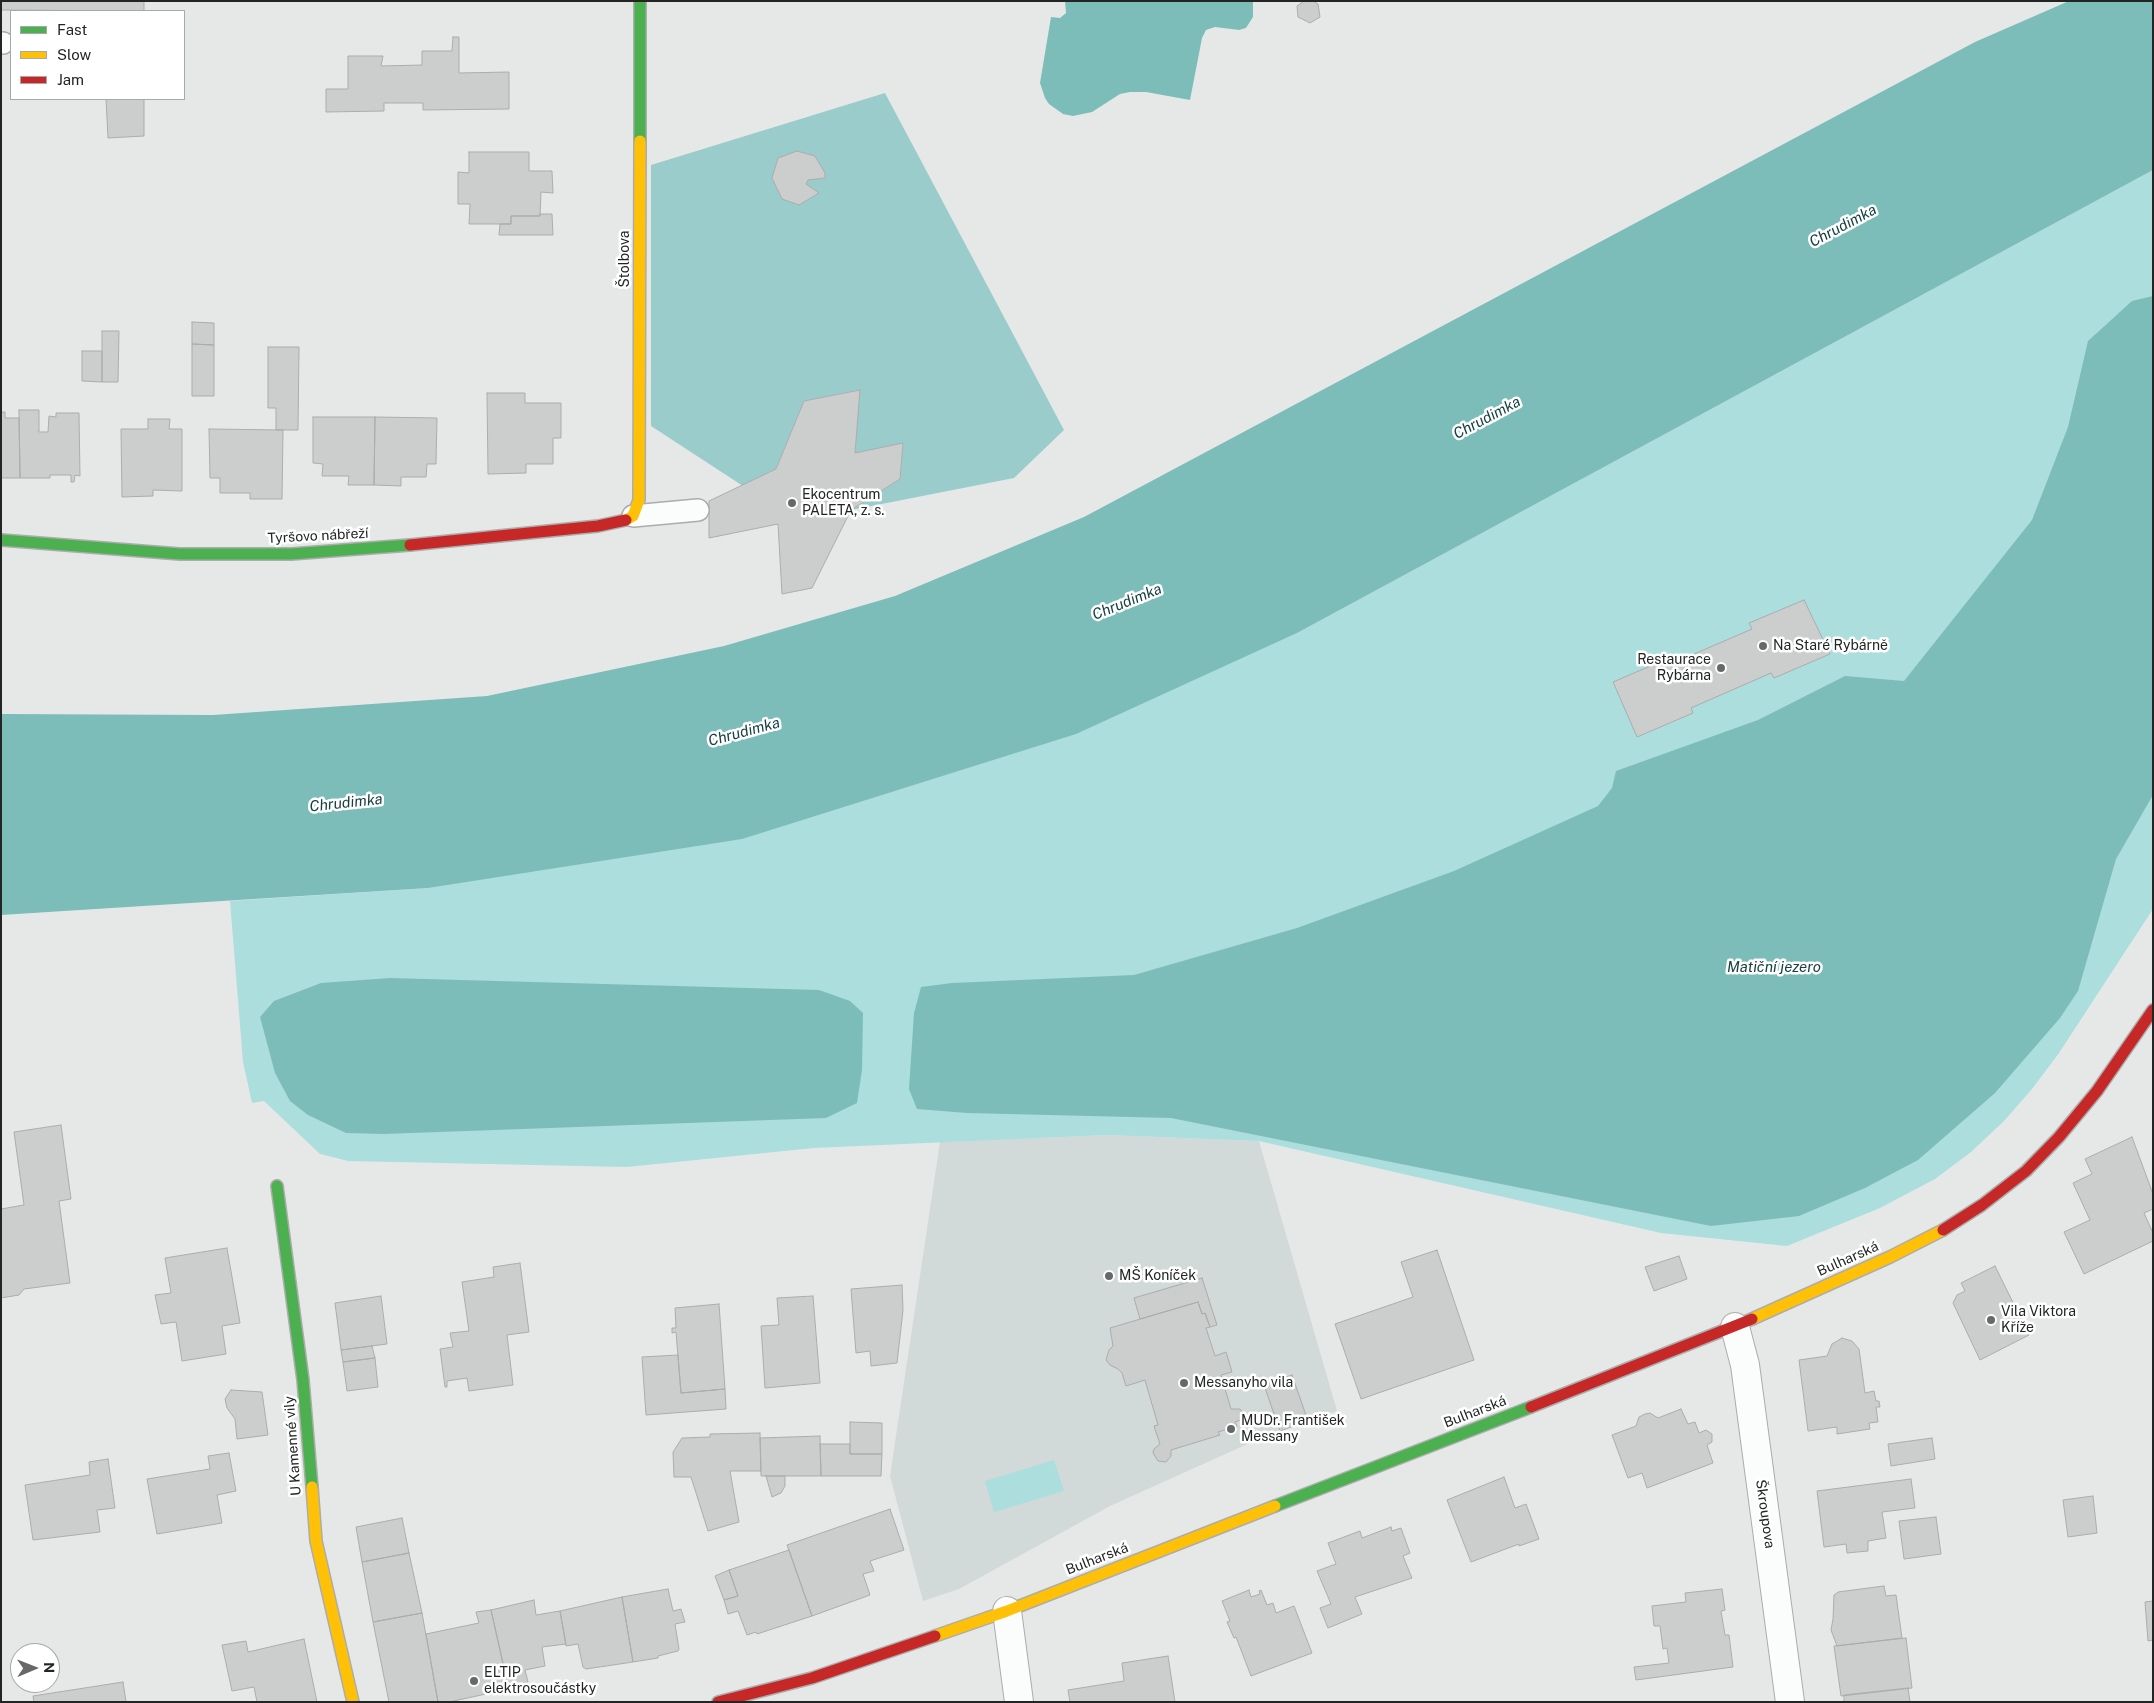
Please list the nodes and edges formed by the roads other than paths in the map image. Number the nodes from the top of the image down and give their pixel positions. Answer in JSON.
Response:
{"nodes":[{"id":1,"x":640,"y":1,"type":"edge"},
{"id":2,"x":698,"y":510,"type":"dead end"},
{"id":3,"x":633,"y":516,"type":"junction"},
{"id":4,"x":1,"y":540,"type":"edge"},
{"id":5,"x":2153,"y":1010,"type":"edge"},
{"id":6,"x":277,"y":1186,"type":"dead end"},
{"id":7,"x":1735,"y":1327,"type":"junction"},
{"id":8,"x":1007,"y":1611,"type":"junction"},
{"id":9,"x":353,"y":1702,"type":"edge"},
{"id":10,"x":718,"y":1702,"type":"edge"},
{"id":11,"x":1019,"y":1702,"type":"edge"},
{"id":12,"x":1790,"y":1702,"type":"edge"}],
"edges":[{"from":1,"to":3,"type":"street","name":"Štolbova"},
{"from":2,"to":3,"type":"lane"},
{"from":3,"to":4,"type":"street","name":"Tyršovo nábřeží"},
{"from":5,"to":7,"type":"street","name":"Bulharská"},
{"from":6,"to":9,"type":"street","name":"U Kamenné vily"},
{"from":7,"to":8,"type":"street","name":"Bulharská"},
{"from":7,"to":12,"type":"street","name":"Škroupova"},
{"from":8,"to":10,"type":"street","name":"Bulharská"},
{"from":8,"to":11,"type":"street"}]}
